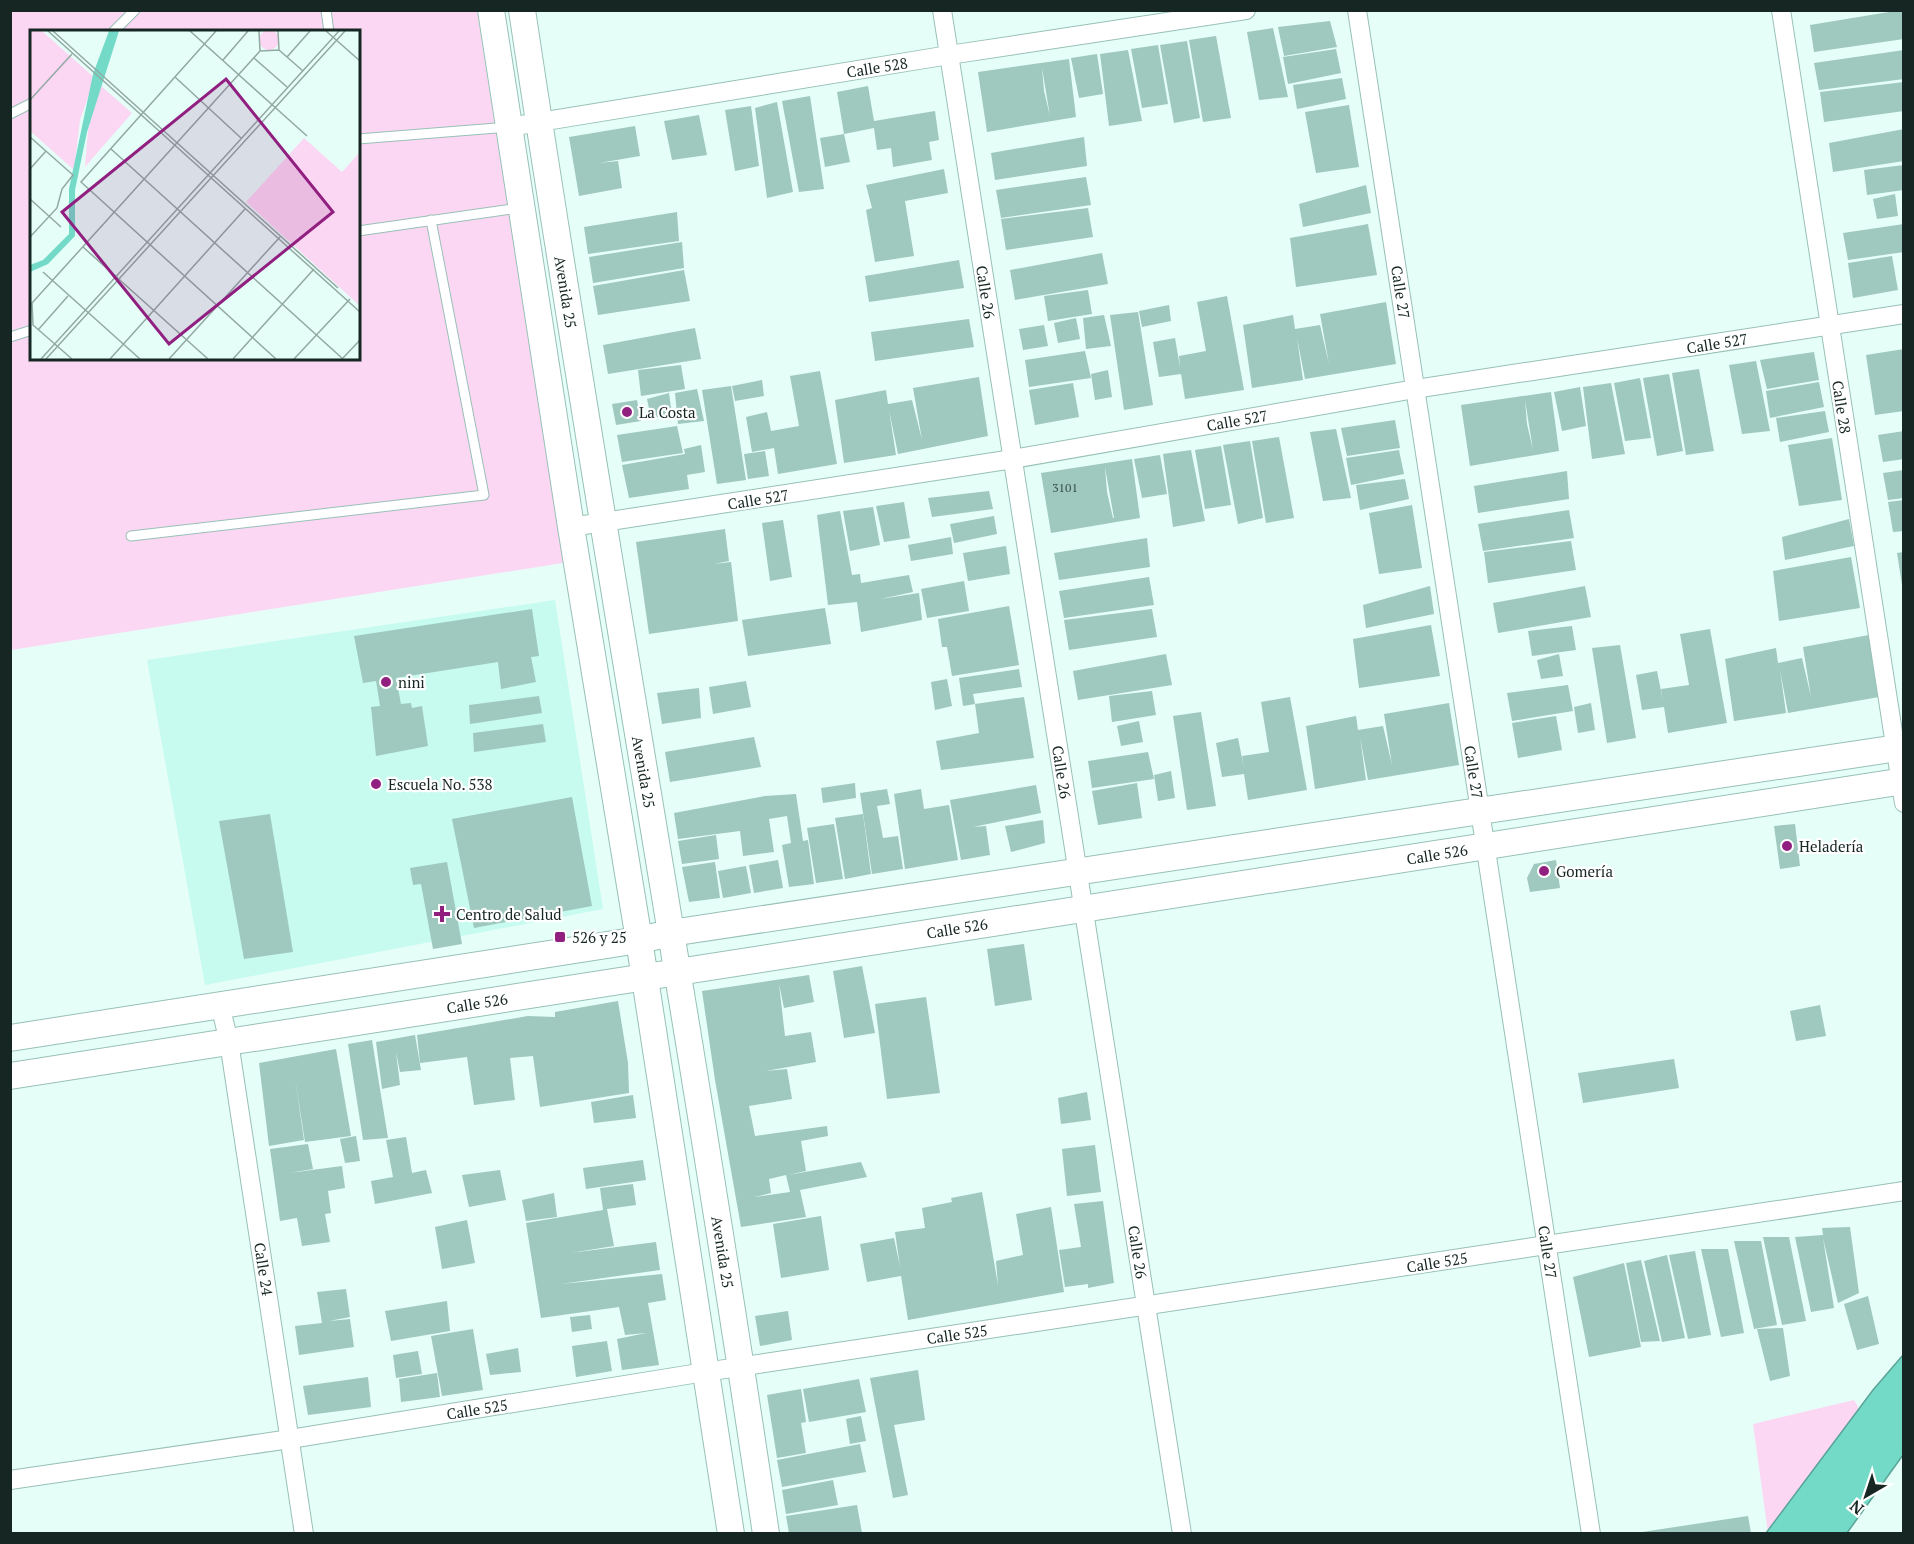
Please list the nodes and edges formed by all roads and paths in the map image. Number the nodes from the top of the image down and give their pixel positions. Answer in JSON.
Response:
{"nodes":[{"id":1,"x":135,"y":10,"type":"edge"},
{"id":2,"x":326,"y":10,"type":"edge"},
{"id":3,"x":491,"y":10,"type":"edge"},
{"id":4,"x":522,"y":10,"type":"edge"},
{"id":5,"x":942,"y":10,"type":"edge"},
{"id":6,"x":1246,"y":10,"type":"edge"},
{"id":7,"x":1358,"y":10,"type":"edge"},
{"id":8,"x":1781,"y":10,"type":"edge"},
{"id":9,"x":115,"y":30,"type":"edge"},
{"id":10,"x":329,"y":30,"type":"edge"},
{"id":11,"x":949,"y":55,"type":"junction"},
{"id":12,"x":30,"y":104,"type":"edge"},
{"id":13,"x":10,"y":114,"type":"edge"},
{"id":14,"x":539,"y":122,"type":"junction"},
{"id":15,"x":509,"y":127,"type":"junction"},
{"id":16,"x":360,"y":139,"type":"edge"},
{"id":17,"x":522,"y":208,"type":"junction"},
{"id":18,"x":430,"y":220,"type":"junction"},
{"id":19,"x":360,"y":231,"type":"edge"},
{"id":20,"x":1904,"y":314,"type":"edge"},
{"id":21,"x":1830,"y":326,"type":"junction"},
{"id":22,"x":30,"y":331,"type":"edge"},
{"id":23,"x":10,"y":337,"type":"edge"},
{"id":24,"x":1416,"y":388,"type":"junction"},
{"id":25,"x":1013,"y":459,"type":"junction"},
{"id":26,"x":602,"y":524,"type":"junction"},
{"id":27,"x":571,"y":527,"type":"junction"},
{"id":28,"x":131,"y":536,"type":"dead end"},
{"id":29,"x":1899,"y":748,"type":"edge"},
{"id":30,"x":1902,"y":788,"type":"edge"},
{"id":31,"x":1480,"y":812,"type":"junction"},
{"id":32,"x":1486,"y":846,"type":"junction"},
{"id":33,"x":1078,"y":873,"type":"junction"},
{"id":34,"x":1084,"y":909,"type":"junction"},
{"id":35,"x":671,"y":933,"type":"junction"},
{"id":36,"x":639,"y":940,"type":"junction"},
{"id":37,"x":678,"y":970,"type":"junction"},
{"id":38,"x":644,"y":977,"type":"junction"},
{"id":39,"x":220,"y":1005,"type":"junction"},
{"id":40,"x":10,"y":1038,"type":"edge"},
{"id":41,"x":229,"y":1042,"type":"junction"},
{"id":42,"x":10,"y":1076,"type":"edge"},
{"id":43,"x":1904,"y":1191,"type":"edge"},
{"id":44,"x":1547,"y":1245,"type":"junction"},
{"id":45,"x":1146,"y":1306,"type":"junction"},
{"id":46,"x":741,"y":1366,"type":"junction"},
{"id":47,"x":705,"y":1372,"type":"junction"},
{"id":48,"x":290,"y":1439,"type":"junction"},
{"id":49,"x":10,"y":1480,"type":"edge"},
{"id":50,"x":304,"y":1533,"type":"edge"},
{"id":51,"x":730,"y":1533,"type":"edge"},
{"id":52,"x":766,"y":1533,"type":"edge"},
{"id":53,"x":1182,"y":1533,"type":"edge"},
{"id":54,"x":1591,"y":1533,"type":"edge"}],
"edges":[{"from":1,"to":9,"type":"lane"},
{"from":2,"to":10,"type":"lane"},
{"from":3,"to":15,"type":"main road","name":"Avenida 25"},
{"from":4,"to":14,"type":"main road","name":"Avenida 25"},
{"from":5,"to":11,"type":"street","name":"Calle 26"},
{"from":6,"to":11,"type":"street","name":"Calle 528"},
{"from":7,"to":24,"type":"street","name":"Calle 27"},
{"from":8,"to":21,"type":"street","name":"Calle 28"},
{"from":11,"to":14,"type":"street","name":"Calle 528"},
{"from":11,"to":25,"type":"street","name":"Calle 26"},
{"from":12,"to":13,"type":"lane"},
{"from":14,"to":15,"type":"street","name":"Calle 528"},
{"from":14,"to":26,"type":"main road","name":"Avenida 25"},
{"from":15,"to":16,"type":"lane"},
{"from":15,"to":17,"type":"main road","name":"Avenida 25"},
{"from":17,"to":18,"type":"lane"},
{"from":17,"to":27,"type":"main road","name":"Avenida 25"},
{"from":18,"to":19,"type":"lane"},
{"from":18,"to":28,"type":"lane"},
{"from":20,"to":21,"type":"street","name":"Calle 527"},
{"from":21,"to":24,"type":"street","name":"Calle 527"},
{"from":21,"to":29,"type":"street","name":"Calle 28"},
{"from":22,"to":23,"type":"lane"},
{"from":24,"to":25,"type":"street","name":"Calle 527"},
{"from":24,"to":31,"type":"street","name":"Calle 27"},
{"from":25,"to":26,"type":"street","name":"Calle 527"},
{"from":25,"to":33,"type":"street","name":"Calle 26"},
{"from":26,"to":27,"type":"street","name":"Calle 527"},
{"from":26,"to":35,"type":"main road","name":"Avenida 25"},
{"from":27,"to":36,"type":"main road","name":"Avenida 25"},
{"from":29,"to":30,"type":"street","name":"Calle 28"},
{"from":29,"to":31,"type":"main road"},
{"from":30,"to":32,"type":"main road","name":"Calle 526"},
{"from":31,"to":32,"type":"street","name":"Calle 27"},
{"from":31,"to":33,"type":"main road"},
{"from":32,"to":34,"type":"main road","name":"Calle 526"},
{"from":32,"to":44,"type":"street","name":"Calle 27"},
{"from":33,"to":34,"type":"street","name":"Calle 26"},
{"from":33,"to":35,"type":"main road"},
{"from":34,"to":37,"type":"main road","name":"Calle 526"},
{"from":34,"to":45,"type":"street","name":"Calle 26"},
{"from":35,"to":36,"type":"main road"},
{"from":35,"to":37,"type":"main road","name":"Avenida 25"},
{"from":36,"to":38,"type":"main road","name":"Avenida 25"},
{"from":36,"to":39,"type":"main road"},
{"from":37,"to":38,"type":"main road","name":"Calle 526"},
{"from":37,"to":46,"type":"main road","name":"Avenida 25"},
{"from":38,"to":41,"type":"main road","name":"Calle 526"},
{"from":38,"to":47,"type":"main road","name":"Avenida 25"},
{"from":39,"to":40,"type":"main road"},
{"from":39,"to":41,"type":"street","name":"Calle 24"},
{"from":41,"to":42,"type":"main road","name":"Calle 526"},
{"from":41,"to":48,"type":"street","name":"Calle 24"},
{"from":43,"to":44,"type":"street","name":"Calle 525"},
{"from":44,"to":45,"type":"street","name":"Calle 525"},
{"from":44,"to":54,"type":"street","name":"Calle 27"},
{"from":45,"to":46,"type":"street","name":"Calle 525"},
{"from":45,"to":53,"type":"street","name":"Calle 26"},
{"from":46,"to":47,"type":"street","name":"Calle 525"},
{"from":46,"to":52,"type":"main road","name":"Avenida 25"},
{"from":47,"to":48,"type":"street","name":"Calle 525"},
{"from":47,"to":51,"type":"main road","name":"Avenida 25"},
{"from":48,"to":49,"type":"street","name":"Calle 525"},
{"from":48,"to":50,"type":"street","name":"Calle 24"}]}
